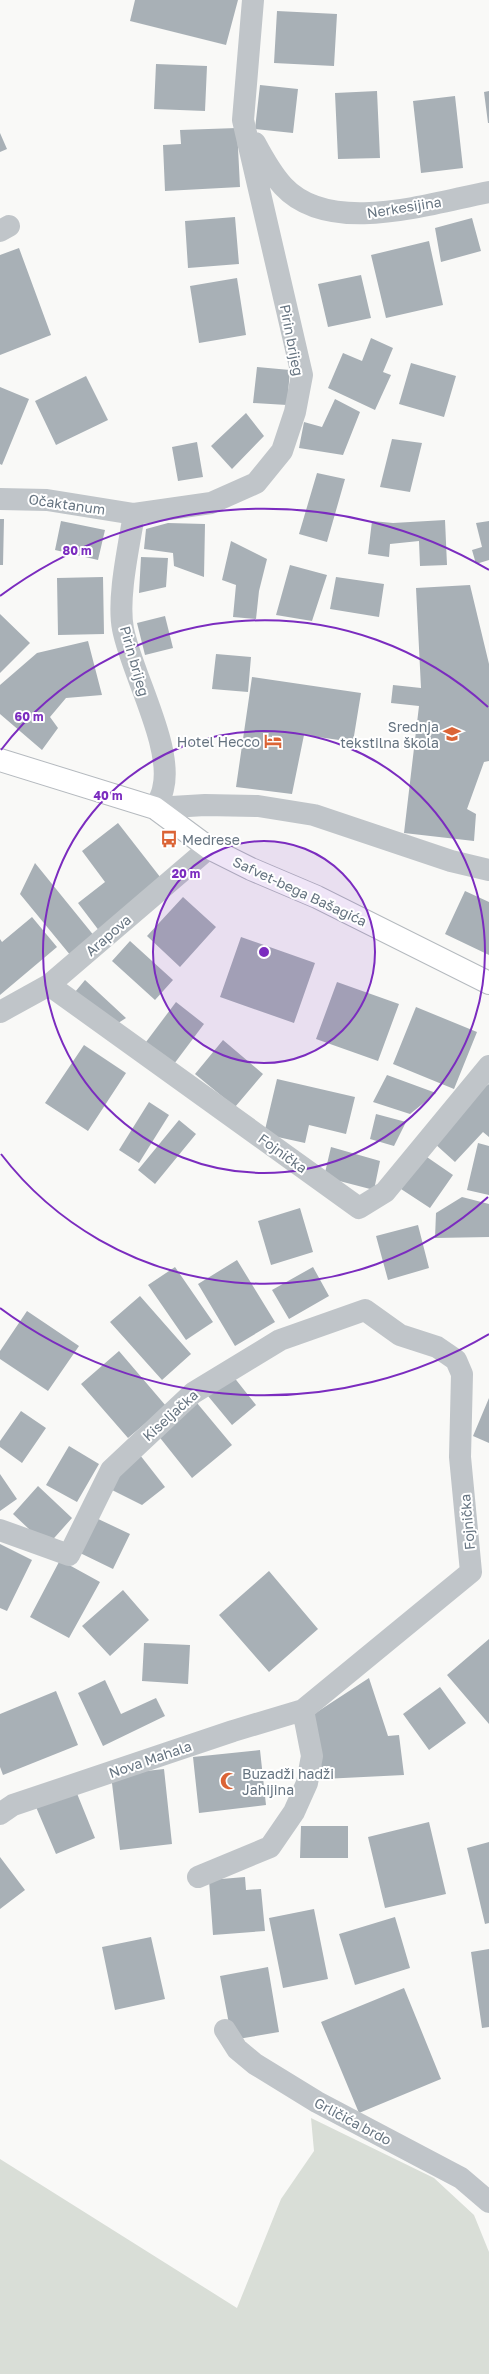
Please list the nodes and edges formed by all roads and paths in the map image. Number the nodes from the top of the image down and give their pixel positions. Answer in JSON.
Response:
{"nodes":[{"id":1,"x":253,"y":0,"type":"edge"},
{"id":2,"x":243,"y":120,"type":"junction"},
{"id":3,"x":489,"y":192,"type":"edge"},
{"id":4,"x":0,"y":498,"type":"edge"},
{"id":5,"x":134,"y":514,"type":"junction"},
{"id":6,"x":0,"y":760,"type":"edge"},
{"id":7,"x":155,"y":808,"type":"junction"},
{"id":8,"x":209,"y":848,"type":"junction"},
{"id":9,"x":489,"y":870,"type":"edge"},
{"id":10,"x":489,"y":983,"type":"edge"},
{"id":11,"x":49,"y":985,"type":"junction"},
{"id":12,"x":0,"y":1012,"type":"edge"},
{"id":13,"x":489,"y":1066,"type":"edge"},
{"id":14,"x":365,"y":1310,"type":"joint"},
{"id":15,"x":0,"y":1530,"type":"edge"},
{"id":16,"x":480,"y":1574,"type":"edge"},
{"id":17,"x":303,"y":1710,"type":"junction"},
{"id":18,"x":0,"y":1814,"type":"edge"},
{"id":19,"x":198,"y":1877,"type":"dead end"},
{"id":20,"x":225,"y":2030,"type":"dead end"},
{"id":21,"x":489,"y":2202,"type":"edge"}],
"edges":[{"from":1,"to":2,"type":"street","name":"Pirin brijeg"},
{"from":2,"to":3,"type":"street","name":"Nerkesijina"},
{"from":2,"to":5,"type":"street","name":"Pirin brijeg"},
{"from":4,"to":5,"type":"street","name":"Očaktanum"},
{"from":5,"to":7,"type":"street","name":"Pirin brijeg"},
{"from":6,"to":7,"type":"street","name":"Safvet-bega Bašagića"},
{"from":7,"to":8,"type":"street","name":"Safvet-bega Bašagića"},
{"from":7,"to":9,"type":"street"},
{"from":8,"to":10,"type":"street","name":"Safvet-bega Bašagića"},
{"from":8,"to":11,"type":"street","name":"Arapova"},
{"from":11,"to":12,"type":"street","name":"Arapova"},
{"from":11,"to":13,"type":"street","name":"Fojnička"},
{"from":14,"to":15,"type":"street","name":"Kiseljačka"},
{"from":14,"to":16,"type":"street","name":"Fojnička"},
{"from":16,"to":17,"type":"street","name":"Fojnička"},
{"from":17,"to":18,"type":"street","name":"Nova Mahala"},
{"from":17,"to":19,"type":"street"},
{"from":20,"to":21,"type":"street","name":"Grličića brdo"}]}
